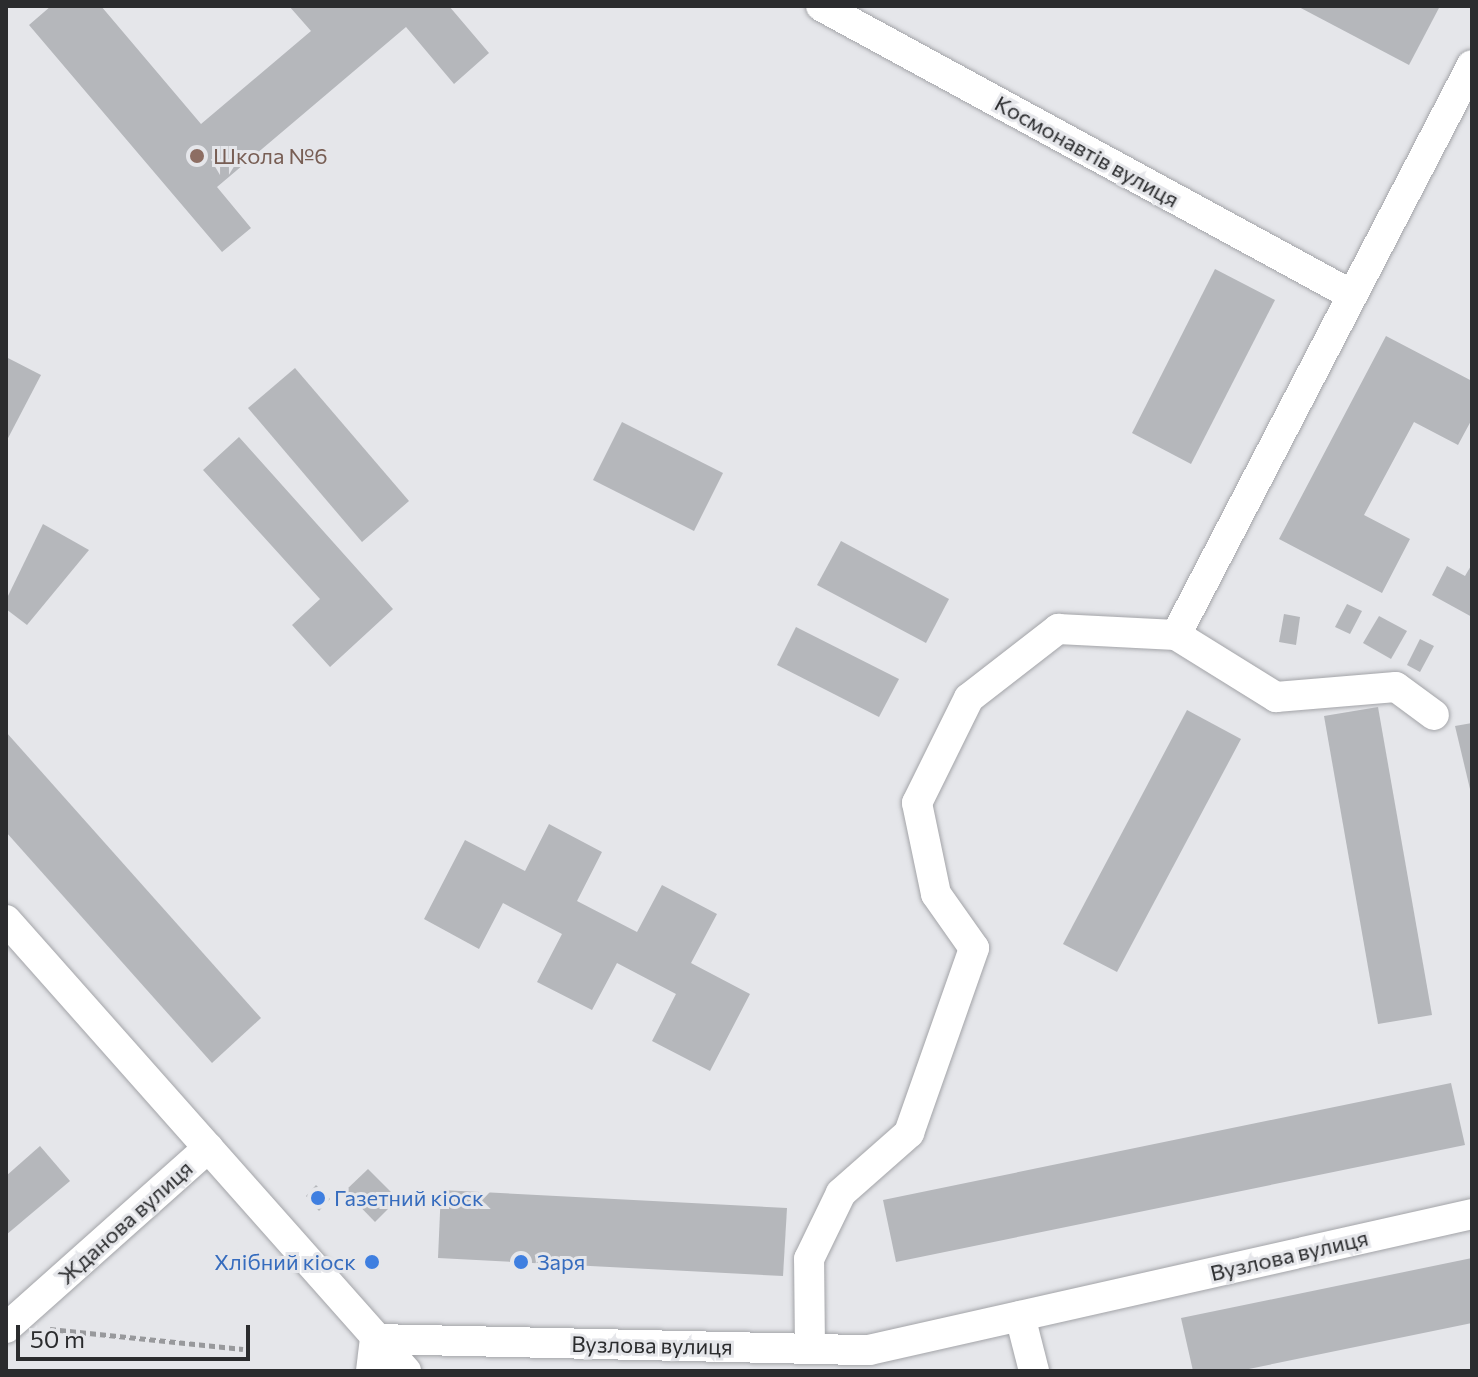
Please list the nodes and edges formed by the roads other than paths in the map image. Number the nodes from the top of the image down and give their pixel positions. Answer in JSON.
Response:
{"nodes":[{"id":1,"x":821,"y":6,"type":"edge"},
{"id":2,"x":1472,"y":65,"type":"edge"},
{"id":3,"x":1352,"y":295,"type":"junction"},
{"id":4,"x":1176,"y":635,"type":"junction"},
{"id":5,"x":1434,"y":715,"type":"dead end"},
{"id":6,"x":6,"y":920,"type":"edge"},
{"id":7,"x":208,"y":1148,"type":"junction"},
{"id":8,"x":1472,"y":1214,"type":"edge"},
{"id":9,"x":1020,"y":1316,"type":"junction"},
{"id":10,"x":8,"y":1326,"type":"edge"},
{"id":11,"x":375,"y":1339,"type":"junction"},
{"id":12,"x":810,"y":1349,"type":"junction"},
{"id":13,"x":371,"y":1371,"type":"edge"},
{"id":14,"x":406,"y":1371,"type":"edge"},
{"id":15,"x":1034,"y":1371,"type":"edge"}],
"edges":[{"from":1,"to":3,"type":"street","name":"Космонавтів вулиця"},
{"from":2,"to":3,"type":"street"},
{"from":3,"to":4,"type":"street"},
{"from":4,"to":5,"type":"street"},
{"from":4,"to":12,"type":"street"},
{"from":6,"to":7,"type":"street"},
{"from":7,"to":10,"type":"street","name":"Жданова вулиця"},
{"from":7,"to":11,"type":"street"},
{"from":8,"to":9,"type":"street","name":"Вузлова вулиця"},
{"from":9,"to":12,"type":"street","name":"Вузлова вулиця"},
{"from":9,"to":15,"type":"street"},
{"from":11,"to":12,"type":"street","name":"Вузлова вулиця"},
{"from":11,"to":13,"type":"street"},
{"from":11,"to":14,"type":"street"}]}
